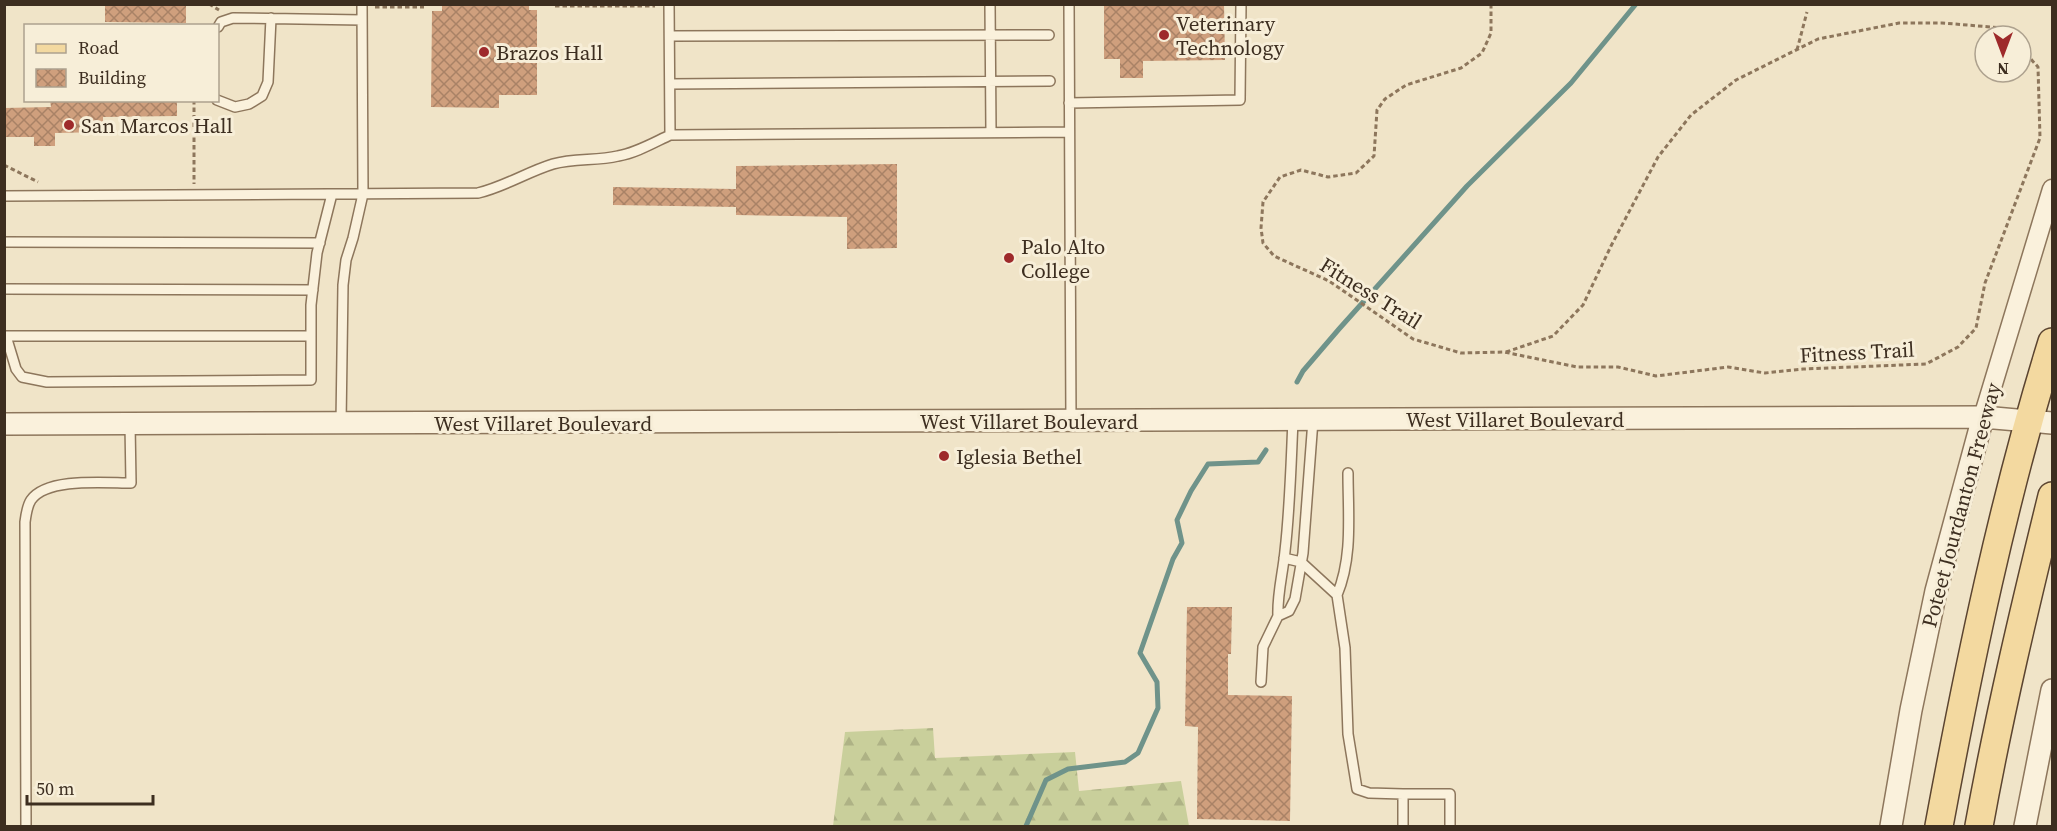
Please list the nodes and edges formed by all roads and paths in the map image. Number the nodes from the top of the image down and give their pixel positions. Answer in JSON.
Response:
{"nodes":[{"id":1,"x":362,"y":4,"type":"edge"},
{"id":2,"x":669,"y":4,"type":"edge"},
{"id":3,"x":990,"y":4,"type":"edge"},
{"id":4,"x":1069,"y":4,"type":"edge"},
{"id":5,"x":1241,"y":4,"type":"edge"},
{"id":6,"x":1491,"y":4,"type":"edge"},
{"id":7,"x":555,"y":6,"type":"dead end"},
{"id":8,"x":655,"y":6,"type":"dead end"},
{"id":9,"x":424,"y":7,"type":"dead end"},
{"id":10,"x":375,"y":8,"type":"dead end"},
{"id":11,"x":1807,"y":12,"type":"dead end"},
{"id":12,"x":271,"y":18,"type":"junction"},
{"id":13,"x":362,"y":20,"type":"junction"},
{"id":14,"x":219,"y":25,"type":"edge"},
{"id":15,"x":1973,"y":26,"type":"edge"},
{"id":16,"x":990,"y":35,"type":"junction"},
{"id":17,"x":1049,"y":35,"type":"dead end"},
{"id":18,"x":670,"y":36,"type":"junction"},
{"id":19,"x":1797,"y":50,"type":"junction"},
{"id":20,"x":2033,"y":61,"type":"edge"},
{"id":21,"x":991,"y":81,"type":"junction"},
{"id":22,"x":1050,"y":81,"type":"dead end"},
{"id":23,"x":670,"y":84,"type":"junction"},
{"id":24,"x":219,"y":101,"type":"edge"},
{"id":25,"x":194,"y":102,"type":"edge"},
{"id":26,"x":1069,"y":103,"type":"junction"},
{"id":27,"x":991,"y":132,"type":"junction"},
{"id":28,"x":1069,"y":132,"type":"junction"},
{"id":29,"x":670,"y":135,"type":"junction"},
{"id":30,"x":4,"y":165,"type":"edge"},
{"id":31,"x":38,"y":182,"type":"dead end"},
{"id":32,"x":2052,"y":189,"type":"edge"},
{"id":33,"x":332,"y":194,"type":"junction"},
{"id":34,"x":363,"y":194,"type":"junction"},
{"id":35,"x":4,"y":195,"type":"edge"},
{"id":36,"x":195,"y":195,"type":"junction"},
{"id":37,"x":4,"y":242,"type":"edge"},
{"id":38,"x":320,"y":243,"type":"junction"},
{"id":39,"x":4,"y":288,"type":"edge"},
{"id":40,"x":313,"y":290,"type":"junction"},
{"id":41,"x":5,"y":336,"type":"edge"},
{"id":42,"x":311,"y":336,"type":"junction"},
{"id":43,"x":2052,"y":342,"type":"edge"},
{"id":44,"x":1504,"y":352,"type":"junction"},
{"id":45,"x":1983,"y":417,"type":"junction"},
{"id":46,"x":1303,"y":420,"type":"junction"},
{"id":47,"x":1071,"y":421,"type":"junction"},
{"id":48,"x":2041,"y":422,"type":"edge"},
{"id":49,"x":4,"y":424,"type":"edge"},
{"id":50,"x":130,"y":424,"type":"junction"},
{"id":51,"x":341,"y":424,"type":"junction"},
{"id":52,"x":1348,"y":473,"type":"dead end"},
{"id":53,"x":2052,"y":496,"type":"edge"},
{"id":54,"x":1284,"y":558,"type":"junction"},
{"id":55,"x":1301,"y":562,"type":"junction"},
{"id":56,"x":1337,"y":595,"type":"junction"},
{"id":57,"x":1278,"y":616,"type":"junction"},
{"id":58,"x":1261,"y":681,"type":"dead end"},
{"id":59,"x":2052,"y":690,"type":"edge"},
{"id":60,"x":1403,"y":794,"type":"junction"},
{"id":61,"x":26,"y":826,"type":"edge"},
{"id":62,"x":1403,"y":826,"type":"edge"},
{"id":63,"x":1450,"y":826,"type":"edge"},
{"id":64,"x":1891,"y":826,"type":"edge"},
{"id":65,"x":1939,"y":826,"type":"edge"},
{"id":66,"x":1979,"y":826,"type":"edge"},
{"id":67,"x":2025,"y":826,"type":"edge"}],
"edges":[{"from":1,"to":13,"type":"lane"},
{"from":2,"to":18,"type":"lane"},
{"from":3,"to":16,"type":"lane"},
{"from":4,"to":26,"type":"lane"},
{"from":5,"to":26,"type":"lane"},
{"from":6,"to":44,"type":"path","name":"Fitness Trail"},
{"from":7,"to":8,"type":"path"},
{"from":9,"to":10,"type":"path"},
{"from":11,"to":19,"type":"path"},
{"from":12,"to":13,"type":"lane"},
{"from":12,"to":14,"type":"lane"},
{"from":12,"to":24,"type":"lane"},
{"from":13,"to":34,"type":"lane"},
{"from":15,"to":19,"type":"path","name":"Fitness Trail"},
{"from":16,"to":17,"type":"lane"},
{"from":16,"to":18,"type":"lane"},
{"from":16,"to":21,"type":"lane"},
{"from":18,"to":23,"type":"lane"},
{"from":19,"to":44,"type":"path","name":"Fitness Trail"},
{"from":20,"to":44,"type":"path","name":"Fitness Trail"},
{"from":21,"to":22,"type":"lane"},
{"from":21,"to":23,"type":"lane"},
{"from":21,"to":27,"type":"lane"},
{"from":23,"to":29,"type":"lane"},
{"from":25,"to":36,"type":"path"},
{"from":26,"to":28,"type":"lane"},
{"from":27,"to":28,"type":"lane"},
{"from":27,"to":29,"type":"lane"},
{"from":28,"to":47,"type":"lane"},
{"from":29,"to":34,"type":"lane"},
{"from":30,"to":31,"type":"path"},
{"from":32,"to":45,"type":"street","name":"Poteet Jourdanton Freeway"},
{"from":33,"to":34,"type":"lane"},
{"from":33,"to":36,"type":"lane"},
{"from":33,"to":38,"type":"lane"},
{"from":34,"to":51,"type":"lane"},
{"from":35,"to":36,"type":"lane"},
{"from":37,"to":38,"type":"lane"},
{"from":38,"to":40,"type":"lane"},
{"from":39,"to":40,"type":"lane"},
{"from":40,"to":42,"type":"lane"},
{"from":41,"to":42,"type":"lane"},
{"from":41,"to":42,"type":"lane"},
{"from":43,"to":48,"type":"main road","name":"Poteet Jourdanton Freeway"},
{"from":45,"to":46,"type":"street","name":"West Villaret Boulevard"},
{"from":45,"to":48,"type":"street","name":"West Villaret Boulevard"},
{"from":45,"to":64,"type":"street","name":"Poteet Jourdanton Freeway"},
{"from":46,"to":47,"type":"street","name":"West Villaret Boulevard"},
{"from":46,"to":54,"type":"lane"},
{"from":46,"to":55,"type":"lane"},
{"from":47,"to":51,"type":"street","name":"West Villaret Boulevard"},
{"from":48,"to":65,"type":"main road","name":"Poteet Jourdanton Freeway"},
{"from":49,"to":50,"type":"street","name":"West Villaret Boulevard"},
{"from":50,"to":51,"type":"street","name":"West Villaret Boulevard"},
{"from":50,"to":61,"type":"lane"},
{"from":52,"to":56,"type":"lane"},
{"from":53,"to":66,"type":"main road"},
{"from":54,"to":55,"type":"lane"},
{"from":54,"to":57,"type":"lane"},
{"from":55,"to":56,"type":"lane"},
{"from":55,"to":57,"type":"lane"},
{"from":56,"to":60,"type":"lane"},
{"from":57,"to":58,"type":"lane"},
{"from":59,"to":67,"type":"street"},
{"from":60,"to":62,"type":"lane"},
{"from":60,"to":63,"type":"lane"}]}
